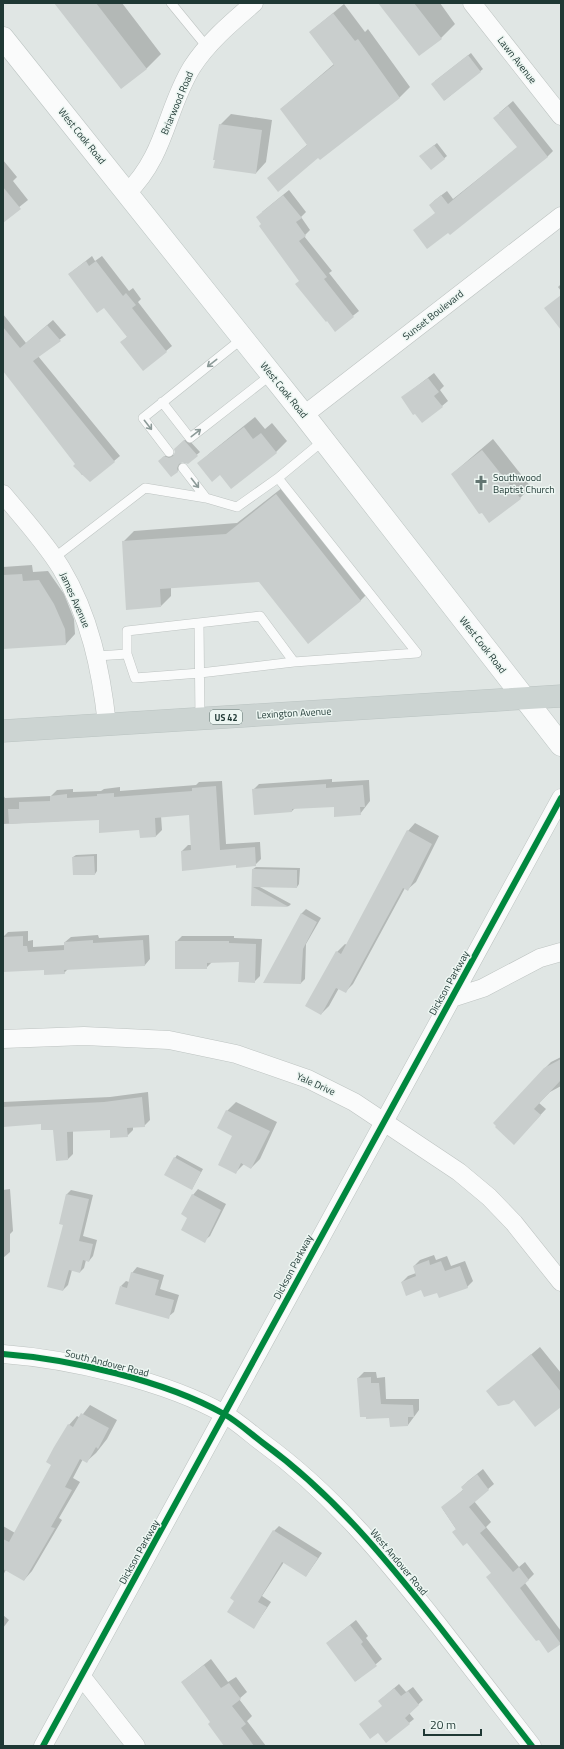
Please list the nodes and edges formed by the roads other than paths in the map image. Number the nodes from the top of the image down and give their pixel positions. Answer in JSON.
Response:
{"nodes":[{"id":1,"x":171,"y":3,"type":"edge"},
{"id":2,"x":254,"y":3,"type":"edge"},
{"id":3,"x":472,"y":3,"type":"edge"},
{"id":4,"x":3,"y":38,"type":"edge"},
{"id":5,"x":208,"y":47,"type":"junction"},
{"id":6,"x":561,"y":116,"type":"edge"},
{"id":7,"x":127,"y":193,"type":"junction"},
{"id":8,"x":561,"y":216,"type":"edge"},
{"id":9,"x":243,"y":338,"type":"junction"},
{"id":10,"x":272,"y":374,"type":"junction"},
{"id":11,"x":162,"y":402,"type":"junction"},
{"id":12,"x":304,"y":415,"type":"junction"},
{"id":13,"x":324,"y":440,"type":"junction"},
{"id":14,"x":169,"y":452,"type":"dead end"},
{"id":15,"x":183,"y":468,"type":"dead end"},
{"id":16,"x":278,"y":478,"type":"junction"},
{"id":17,"x":3,"y":494,"type":"edge"},
{"id":18,"x":206,"y":498,"type":"junction"},
{"id":19,"x":54,"y":558,"type":"junction"},
{"id":20,"x":199,"y":624,"type":"junction"},
{"id":21,"x":127,"y":654,"type":"junction"},
{"id":22,"x":96,"y":656,"type":"junction"},
{"id":23,"x":294,"y":662,"type":"junction"},
{"id":24,"x":200,"y":673,"type":"junction"},
{"id":25,"x":561,"y":696,"type":"edge"},
{"id":26,"x":524,"y":698,"type":"junction"},
{"id":27,"x":200,"y":719,"type":"junction"},
{"id":28,"x":107,"y":724,"type":"junction"},
{"id":29,"x":3,"y":731,"type":"edge"},
{"id":30,"x":561,"y":745,"type":"edge"},
{"id":31,"x":561,"y":798,"type":"edge"},
{"id":32,"x":561,"y":952,"type":"edge"},
{"id":33,"x":452,"y":998,"type":"junction"},
{"id":34,"x":3,"y":1040,"type":"edge"},
{"id":35,"x":383,"y":1122,"type":"junction"},
{"id":36,"x":561,"y":1282,"type":"edge"},
{"id":37,"x":3,"y":1354,"type":"edge"},
{"id":38,"x":225,"y":1415,"type":"junction"},
{"id":39,"x":82,"y":1676,"type":"junction"},
{"id":40,"x":43,"y":1746,"type":"edge"},
{"id":41,"x":136,"y":1746,"type":"edge"},
{"id":42,"x":532,"y":1746,"type":"edge"}],
"edges":[{"from":1,"to":5,"type":"lane"},
{"from":2,"to":5,"type":"street","name":"Briarwood Road"},
{"from":3,"to":6,"type":"street","name":"Lawn Avenue"},
{"from":4,"to":7,"type":"main road","name":"West Cook Road"},
{"from":5,"to":7,"type":"street","name":"Briarwood Road"},
{"from":7,"to":9,"type":"main road","name":"West Cook Road"},
{"from":8,"to":12,"type":"street","name":"Sunset Boulevard"},
{"from":9,"to":10,"type":"main road","name":"West Cook Road"},
{"from":9,"to":11,"type":"lane","one_way":true},
{"from":11,"to":10,"type":"lane","one_way":true},
{"from":10,"to":12,"type":"main road","name":"West Cook Road"},
{"from":11,"to":14,"type":"lane","one_way":true},
{"from":12,"to":13,"type":"main road","name":"West Cook Road"},
{"from":13,"to":16,"type":"lane"},
{"from":13,"to":26,"type":"main road","name":"West Cook Road"},
{"from":15,"to":18,"type":"lane","one_way":true},
{"from":16,"to":18,"type":"lane"},
{"from":16,"to":23,"type":"lane"},
{"from":17,"to":19,"type":"street","name":"James Avenue"},
{"from":18,"to":19,"type":"lane"},
{"from":19,"to":22,"type":"street","name":"James Avenue"},
{"from":20,"to":21,"type":"lane"},
{"from":20,"to":23,"type":"lane"},
{"from":20,"to":24,"type":"lane"},
{"from":21,"to":22,"type":"lane"},
{"from":21,"to":24,"type":"lane"},
{"from":22,"to":28,"type":"street","name":"James Avenue"},
{"from":23,"to":24,"type":"lane"},
{"from":24,"to":27,"type":"lane"},
{"from":25,"to":26,"type":"main road","name":"Lexington Avenue","number":"US 42"},
{"from":26,"to":27,"type":"main road","name":"Lexington Avenue","number":"US 42"},
{"from":26,"to":30,"type":"main road","name":"West Cook Road"},
{"from":27,"to":28,"type":"main road","name":"Lexington Avenue","number":"US 42"},
{"from":28,"to":29,"type":"main road","name":"Lexington Avenue","number":"US 42"},
{"from":31,"to":33,"type":"street","name":"Dickson Parkway"},
{"from":32,"to":33,"type":"street"},
{"from":33,"to":35,"type":"street","name":"Dickson Parkway"},
{"from":34,"to":35,"type":"street","name":"Yale Drive"},
{"from":35,"to":36,"type":"street","name":"Yale Drive"},
{"from":35,"to":38,"type":"street","name":"Dickson Parkway"},
{"from":37,"to":38,"type":"street","name":"South Andover Road"},
{"from":38,"to":39,"type":"street","name":"Dickson Parkway"},
{"from":38,"to":42,"type":"street","name":"West Andover Road"},
{"from":39,"to":40,"type":"street","name":"Dickson Parkway"},
{"from":39,"to":41,"type":"street"}]}
